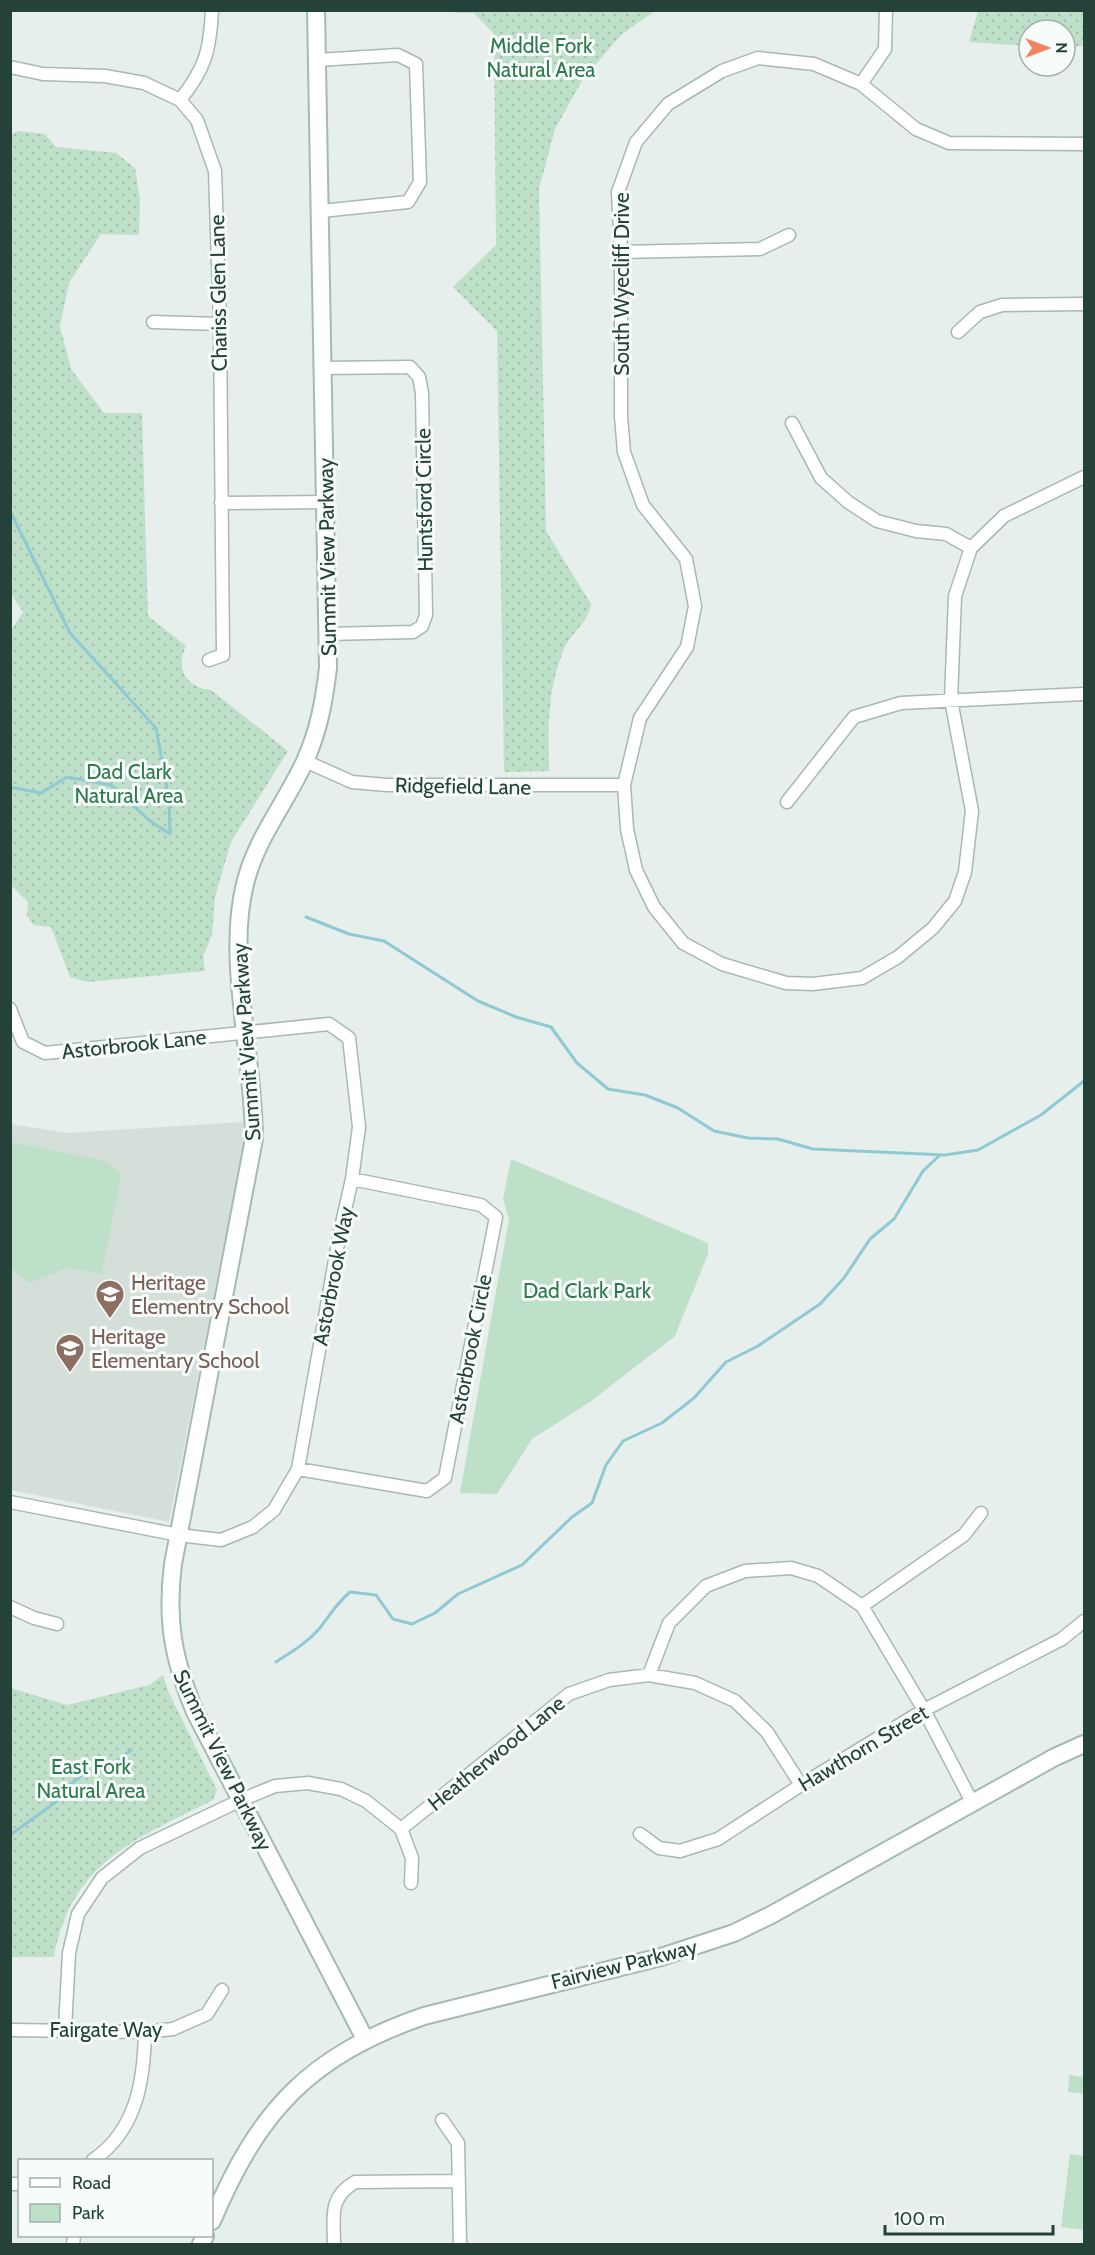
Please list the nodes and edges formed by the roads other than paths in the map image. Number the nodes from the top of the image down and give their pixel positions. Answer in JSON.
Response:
{"nodes":[{"id":1,"x":212,"y":10,"type":"edge"},
{"id":2,"x":316,"y":10,"type":"edge"},
{"id":3,"x":886,"y":10,"type":"edge"},
{"id":4,"x":317,"y":60,"type":"junction"},
{"id":5,"x":10,"y":67,"type":"edge"},
{"id":6,"x":861,"y":84,"type":"junction"},
{"id":7,"x":180,"y":100,"type":"junction"},
{"id":8,"x":1084,"y":144,"type":"edge"},
{"id":9,"x":321,"y":211,"type":"junction"},
{"id":10,"x":789,"y":235,"type":"dead end"},
{"id":11,"x":621,"y":252,"type":"junction"},
{"id":12,"x":1084,"y":304,"type":"edge"},
{"id":13,"x":153,"y":322,"type":"dead end"},
{"id":14,"x":220,"y":324,"type":"junction"},
{"id":15,"x":958,"y":332,"type":"dead end"},
{"id":16,"x":324,"y":368,"type":"junction"},
{"id":17,"x":792,"y":423,"type":"dead end"},
{"id":18,"x":1084,"y":477,"type":"edge"},
{"id":19,"x":326,"y":502,"type":"junction"},
{"id":20,"x":221,"y":503,"type":"junction"},
{"id":21,"x":971,"y":548,"type":"junction"},
{"id":22,"x":328,"y":634,"type":"junction"},
{"id":23,"x":209,"y":660,"type":"dead end"},
{"id":24,"x":1084,"y":694,"type":"edge"},
{"id":25,"x":951,"y":700,"type":"junction"},
{"id":26,"x":305,"y":761,"type":"junction"},
{"id":27,"x":624,"y":785,"type":"junction"},
{"id":28,"x":787,"y":802,"type":"dead end"},
{"id":29,"x":10,"y":1009,"type":"edge"},
{"id":30,"x":247,"y":1032,"type":"junction"},
{"id":31,"x":352,"y":1179,"type":"junction"},
{"id":32,"x":298,"y":1469,"type":"junction"},
{"id":33,"x":10,"y":1502,"type":"edge"},
{"id":34,"x":981,"y":1513,"type":"dead end"},
{"id":35,"x":179,"y":1535,"type":"junction"},
{"id":36,"x":862,"y":1606,"type":"junction"},
{"id":37,"x":10,"y":1607,"type":"edge"},
{"id":38,"x":1084,"y":1621,"type":"edge"},
{"id":39,"x":57,"y":1624,"type":"dead end"},
{"id":40,"x":649,"y":1675,"type":"junction"},
{"id":41,"x":924,"y":1710,"type":"junction"},
{"id":42,"x":1084,"y":1744,"type":"edge"},
{"id":43,"x":801,"y":1785,"type":"junction"},
{"id":44,"x":241,"y":1800,"type":"junction"},
{"id":45,"x":972,"y":1802,"type":"junction"},
{"id":46,"x":401,"y":1829,"type":"junction"},
{"id":47,"x":640,"y":1834,"type":"dead end"},
{"id":48,"x":411,"y":1883,"type":"dead end"},
{"id":49,"x":222,"y":1990,"type":"dead end"},
{"id":50,"x":65,"y":2029,"type":"junction"},
{"id":51,"x":10,"y":2030,"type":"edge"},
{"id":52,"x":145,"y":2031,"type":"junction"},
{"id":53,"x":365,"y":2039,"type":"junction"},
{"id":54,"x":442,"y":2120,"type":"dead end"},
{"id":55,"x":94,"y":2159,"type":"edge"},
{"id":56,"x":459,"y":2181,"type":"junction"},
{"id":57,"x":213,"y":2219,"type":"edge"},
{"id":58,"x":334,"y":2244,"type":"edge"},
{"id":59,"x":460,"y":2244,"type":"edge"}],
"edges":[{"from":1,"to":7,"type":"street"},
{"from":2,"to":4,"type":"street","name":"Summit View Parkway"},
{"from":3,"to":6,"type":"street"},
{"from":4,"to":9,"type":"street","name":"Summit View Parkway"},
{"from":4,"to":9,"type":"street"},
{"from":5,"to":7,"type":"street","name":"Chariss Glen Lane"},
{"from":6,"to":8,"type":"street","name":"South Wyecliff Drive"},
{"from":6,"to":11,"type":"street","name":"South Wyecliff Drive"},
{"from":7,"to":14,"type":"street","name":"Chariss Glen Lane"},
{"from":9,"to":16,"type":"street","name":"Summit View Parkway"},
{"from":10,"to":11,"type":"street"},
{"from":11,"to":27,"type":"street","name":"South Wyecliff Drive"},
{"from":12,"to":15,"type":"street"},
{"from":13,"to":14,"type":"street"},
{"from":14,"to":20,"type":"street","name":"Chariss Glen Lane"},
{"from":16,"to":19,"type":"street","name":"Summit View Parkway"},
{"from":16,"to":22,"type":"street","name":"Huntsford Circle"},
{"from":17,"to":21,"type":"street"},
{"from":18,"to":21,"type":"street"},
{"from":19,"to":20,"type":"street"},
{"from":19,"to":22,"type":"street","name":"Summit View Parkway"},
{"from":20,"to":23,"type":"street","name":"Chariss Glen Lane"},
{"from":21,"to":25,"type":"street","name":"South Wyecliff Drive"},
{"from":22,"to":26,"type":"street","name":"Summit View Parkway"},
{"from":24,"to":25,"type":"street"},
{"from":25,"to":27,"type":"street","name":"South Wyecliff Drive"},
{"from":25,"to":28,"type":"street"},
{"from":26,"to":27,"type":"street","name":"Ridgefield Lane"},
{"from":26,"to":30,"type":"street","name":"Summit View Parkway"},
{"from":29,"to":30,"type":"street","name":"Astorbrook Lane"},
{"from":30,"to":31,"type":"street","name":"Astorbrook Way"},
{"from":30,"to":35,"type":"street","name":"Summit View Parkway"},
{"from":31,"to":32,"type":"street","name":"Astorbrook Way"},
{"from":31,"to":32,"type":"street","name":"Astorbrook Circle"},
{"from":32,"to":35,"type":"street","name":"Astorbrook Way"},
{"from":33,"to":35,"type":"street","name":"Astorbrook Way"},
{"from":34,"to":36,"type":"street"},
{"from":35,"to":44,"type":"street","name":"Summit View Parkway"},
{"from":36,"to":40,"type":"street"},
{"from":36,"to":41,"type":"street"},
{"from":37,"to":39,"type":"street"},
{"from":38,"to":41,"type":"street","name":"Hawthorn Street"},
{"from":40,"to":43,"type":"street","name":"Heatherwood Lane"},
{"from":40,"to":46,"type":"street","name":"Heatherwood Lane"},
{"from":41,"to":43,"type":"street","name":"Hawthorn Street"},
{"from":41,"to":45,"type":"street"},
{"from":42,"to":45,"type":"street","name":"Fairview Parkway"},
{"from":43,"to":47,"type":"street","name":"Hawthorn Street"},
{"from":44,"to":46,"type":"street"},
{"from":44,"to":50,"type":"street"},
{"from":44,"to":53,"type":"street","name":"Summit View Parkway"},
{"from":45,"to":53,"type":"street","name":"Fairview Parkway"},
{"from":46,"to":48,"type":"street"},
{"from":49,"to":52,"type":"street","name":"Fairgate Way"},
{"from":50,"to":51,"type":"street","name":"Fairgate Way"},
{"from":50,"to":52,"type":"street","name":"Fairgate Way"},
{"from":52,"to":55,"type":"street"},
{"from":53,"to":57,"type":"street","name":"Fairview Parkway"},
{"from":54,"to":56,"type":"street"},
{"from":56,"to":58,"type":"street"},
{"from":56,"to":59,"type":"street"}]}
